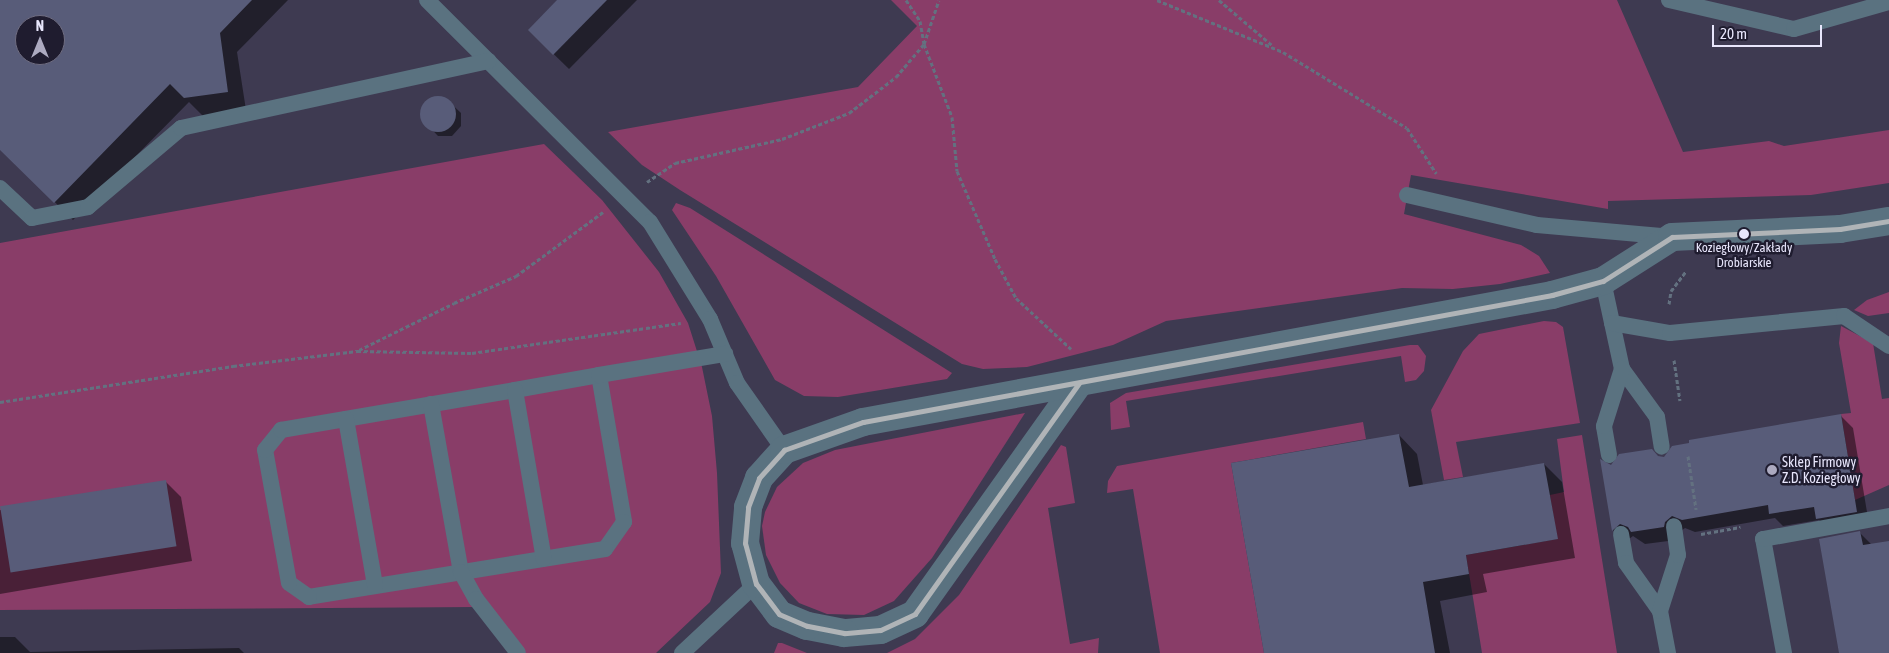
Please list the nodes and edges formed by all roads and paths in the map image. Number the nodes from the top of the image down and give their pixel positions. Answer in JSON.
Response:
{"nodes":[{"id":1,"x":427,"y":0,"type":"edge"},
{"id":2,"x":906,"y":0,"type":"edge"},
{"id":3,"x":939,"y":0,"type":"edge"},
{"id":4,"x":1157,"y":0,"type":"edge"},
{"id":5,"x":1219,"y":0,"type":"edge"},
{"id":6,"x":1669,"y":0,"type":"edge"},
{"id":7,"x":1889,"y":2,"type":"edge"},
{"id":8,"x":924,"y":44,"type":"junction"},
{"id":9,"x":1276,"y":48,"type":"junction"},
{"id":10,"x":489,"y":61,"type":"junction"},
{"id":11,"x":1444,"y":176,"type":"dead end"},
{"id":12,"x":0,"y":188,"type":"edge"},
{"id":13,"x":1407,"y":195,"type":"dead end"},
{"id":14,"x":625,"y":196,"type":"junction"},
{"id":15,"x":1889,"y":221,"type":"edge"},
{"id":16,"x":1672,"y":236,"type":"junction"},
{"id":17,"x":1696,"y":266,"type":"dead end"},
{"id":18,"x":1603,"y":281,"type":"junction"},
{"id":19,"x":710,"y":319,"type":"junction"},
{"id":20,"x":1612,"y":323,"type":"junction"},
{"id":21,"x":1670,"y":333,"type":"junction"},
{"id":22,"x":1889,"y":346,"type":"edge"},
{"id":23,"x":357,"y":351,"type":"junction"},
{"id":24,"x":725,"y":354,"type":"junction"},
{"id":25,"x":1622,"y":369,"type":"junction"},
{"id":26,"x":599,"y":375,"type":"junction"},
{"id":27,"x":1079,"y":383,"type":"junction"},
{"id":28,"x":515,"y":390,"type":"junction"},
{"id":29,"x":0,"y":402,"type":"edge"},
{"id":30,"x":431,"y":404,"type":"junction"},
{"id":31,"x":1682,"y":410,"type":"dead end"},
{"id":32,"x":346,"y":419,"type":"junction"},
{"id":33,"x":1662,"y":447,"type":"dead end"},
{"id":34,"x":1687,"y":448,"type":"dead end"},
{"id":35,"x":784,"y":450,"type":"junction"},
{"id":36,"x":1609,"y":455,"type":"dead end"},
{"id":37,"x":1697,"y":515,"type":"dead end"},
{"id":38,"x":1889,"y":516,"type":"edge"},
{"id":39,"x":1698,"y":524,"type":"dead end"},
{"id":40,"x":1674,"y":526,"type":"dead end"},
{"id":41,"x":1747,"y":526,"type":"dead end"},
{"id":42,"x":1621,"y":534,"type":"dead end"},
{"id":43,"x":544,"y":558,"type":"junction"},
{"id":44,"x":461,"y":572,"type":"junction"},
{"id":45,"x":756,"y":584,"type":"junction"},
{"id":46,"x":375,"y":586,"type":"junction"},
{"id":47,"x":1660,"y":611,"type":"junction"},
{"id":48,"x":518,"y":653,"type":"edge"},
{"id":49,"x":682,"y":653,"type":"edge"},
{"id":50,"x":1668,"y":653,"type":"edge"},
{"id":51,"x":1784,"y":653,"type":"edge"}],
"edges":[{"from":1,"to":10,"type":"lane"},
{"from":2,"to":8,"type":"path"},
{"from":3,"to":8,"type":"path"},
{"from":4,"to":9,"type":"path"},
{"from":5,"to":9,"type":"path"},
{"from":6,"to":7,"type":"lane"},
{"from":8,"to":14,"type":"path"},
{"from":8,"to":27,"type":"path"},
{"from":9,"to":11,"type":"path"},
{"from":10,"to":12,"type":"lane"},
{"from":10,"to":14,"type":"lane"},
{"from":13,"to":16,"type":"lane"},
{"from":14,"to":19,"type":"lane"},
{"from":14,"to":23,"type":"path"},
{"from":15,"to":16,"type":"street"},
{"from":16,"to":18,"type":"street"},
{"from":17,"to":21,"type":"path"},
{"from":18,"to":20,"type":"lane"},
{"from":18,"to":27,"type":"street"},
{"from":19,"to":23,"type":"path"},
{"from":19,"to":24,"type":"lane"},
{"from":20,"to":21,"type":"lane"},
{"from":20,"to":25,"type":"lane"},
{"from":21,"to":22,"type":"lane"},
{"from":21,"to":31,"type":"path"},
{"from":23,"to":29,"type":"path"},
{"from":24,"to":26,"type":"lane"},
{"from":24,"to":35,"type":"lane"},
{"from":25,"to":33,"type":"lane"},
{"from":25,"to":36,"type":"lane"},
{"from":26,"to":28,"type":"lane"},
{"from":26,"to":43,"type":"lane"},
{"from":27,"to":35,"type":"street"},
{"from":27,"to":45,"type":"street"},
{"from":28,"to":30,"type":"lane"},
{"from":28,"to":43,"type":"lane"},
{"from":30,"to":32,"type":"lane"},
{"from":30,"to":44,"type":"lane"},
{"from":32,"to":46,"type":"lane"},
{"from":32,"to":46,"type":"lane"},
{"from":34,"to":37,"type":"path"},
{"from":35,"to":45,"type":"street"},
{"from":38,"to":51,"type":"lane"},
{"from":39,"to":41,"type":"path"},
{"from":40,"to":47,"type":"lane"},
{"from":42,"to":47,"type":"lane"},
{"from":43,"to":44,"type":"lane"},
{"from":44,"to":46,"type":"lane"},
{"from":44,"to":48,"type":"lane"},
{"from":45,"to":49,"type":"lane"},
{"from":47,"to":50,"type":"lane"}]}
